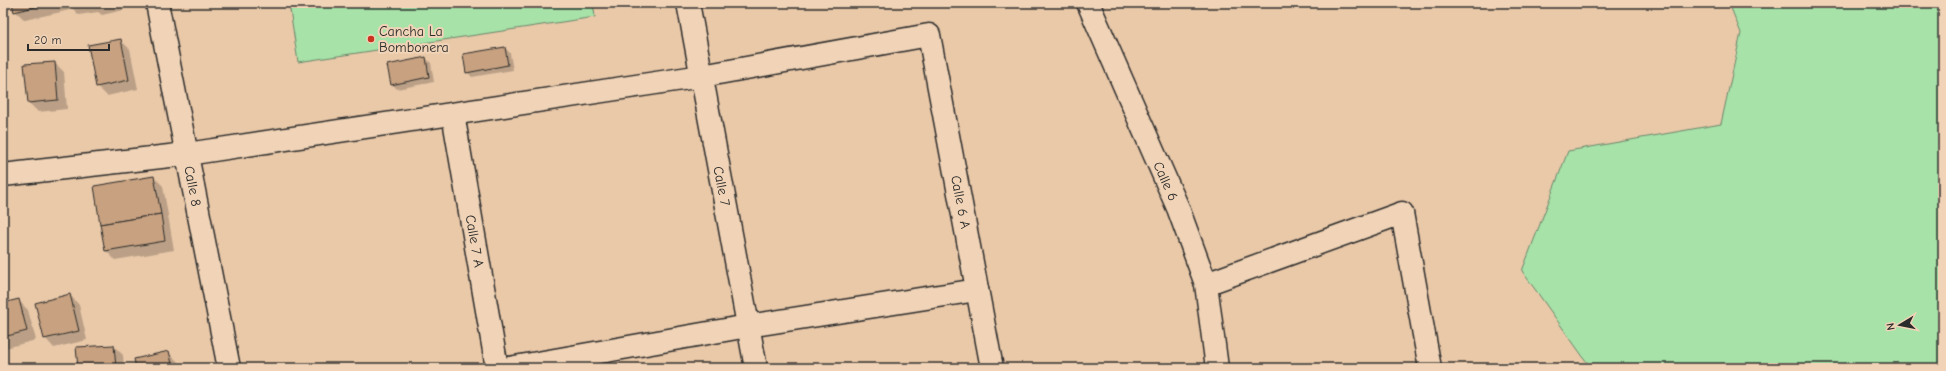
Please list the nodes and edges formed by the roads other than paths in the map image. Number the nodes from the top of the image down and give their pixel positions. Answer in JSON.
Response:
{"nodes":[{"id":1,"x":157,"y":3,"type":"edge"},
{"id":2,"x":688,"y":3,"type":"edge"},
{"id":3,"x":1088,"y":3,"type":"edge"},
{"id":4,"x":702,"y":76,"type":"junction"},
{"id":5,"x":453,"y":114,"type":"junction"},
{"id":6,"x":187,"y":154,"type":"junction"},
{"id":7,"x":3,"y":175,"type":"edge"},
{"id":8,"x":1206,"y":284,"type":"junction"},
{"id":9,"x":977,"y":290,"type":"junction"},
{"id":10,"x":748,"y":326,"type":"junction"},
{"id":11,"x":229,"y":368,"type":"edge"},
{"id":12,"x":497,"y":368,"type":"edge"},
{"id":13,"x":509,"y":368,"type":"edge"},
{"id":14,"x":756,"y":368,"type":"edge"},
{"id":15,"x":992,"y":368,"type":"edge"},
{"id":16,"x":1217,"y":368,"type":"edge"},
{"id":17,"x":1430,"y":368,"type":"edge"}],
"edges":[{"from":1,"to":6,"type":"street","name":"Calle 8"},
{"from":2,"to":4,"type":"street","name":"Calle 7"},
{"from":3,"to":8,"type":"street","name":"Calle 6"},
{"from":4,"to":5,"type":"street"},
{"from":4,"to":9,"type":"street","name":"Calle 6 A"},
{"from":4,"to":10,"type":"street","name":"Calle 7"},
{"from":5,"to":6,"type":"street"},
{"from":5,"to":12,"type":"street","name":"Calle 7 A"},
{"from":6,"to":7,"type":"street"},
{"from":6,"to":11,"type":"street","name":"Calle 8"},
{"from":8,"to":16,"type":"street","name":"Calle 6"},
{"from":8,"to":17,"type":"street"},
{"from":9,"to":10,"type":"street"},
{"from":9,"to":15,"type":"street","name":"Calle 6 A"},
{"from":10,"to":13,"type":"street"},
{"from":10,"to":14,"type":"street","name":"Calle 7"}]}
